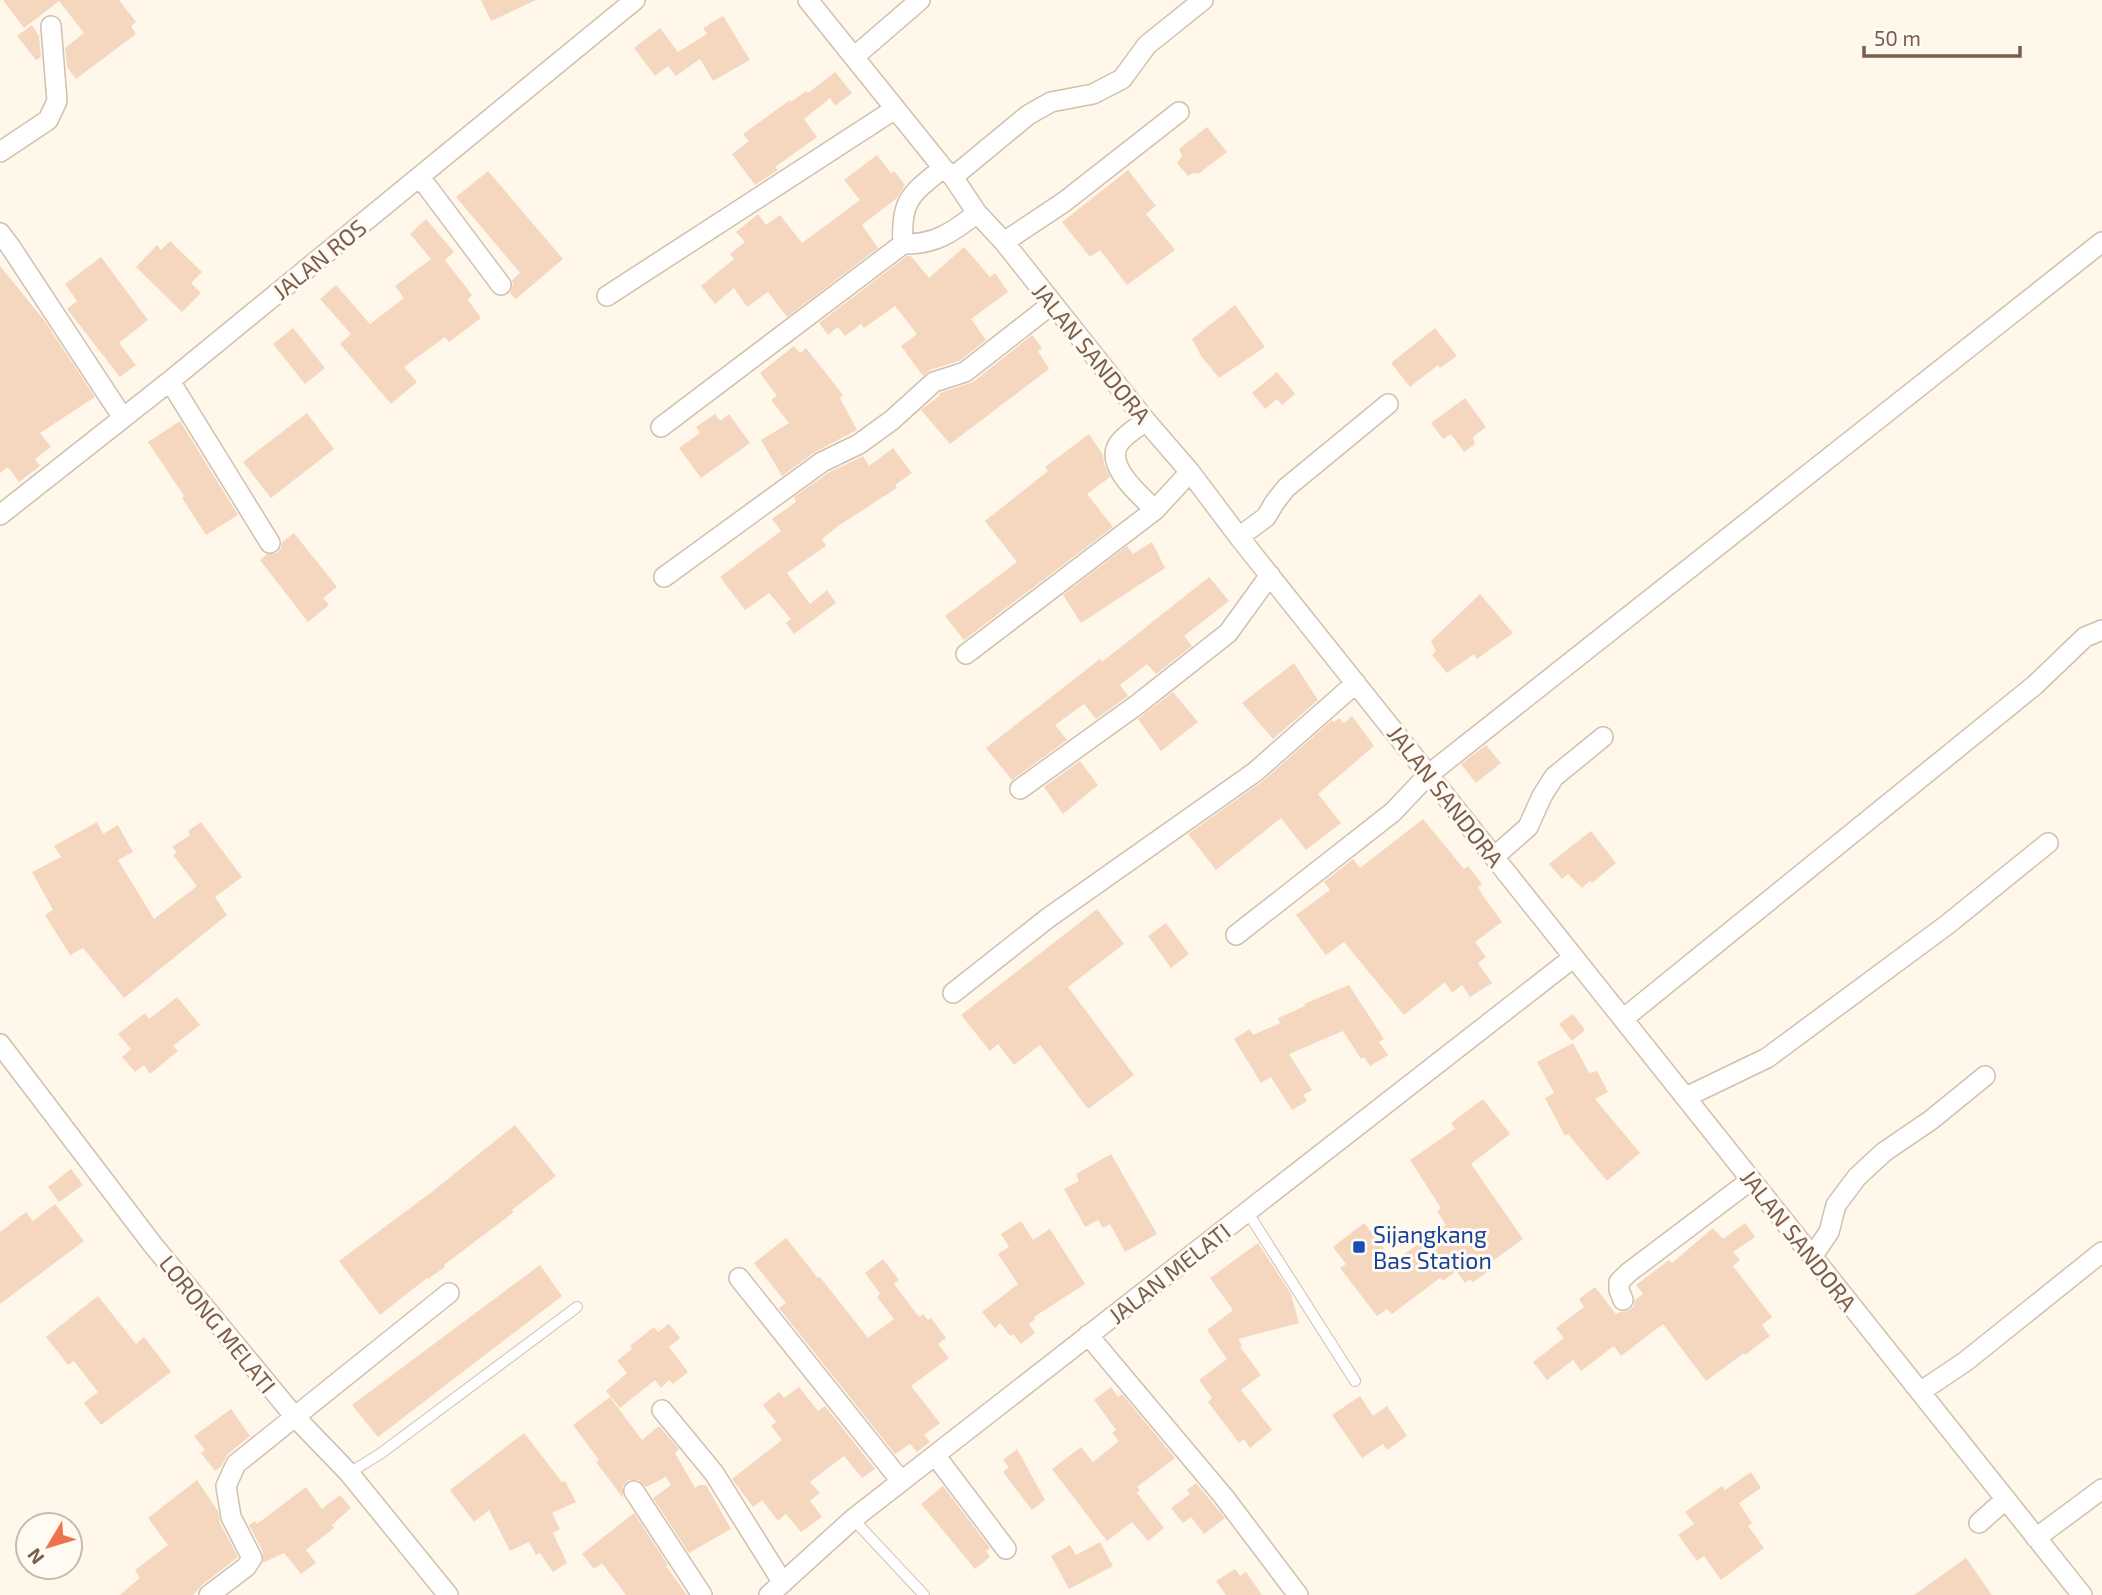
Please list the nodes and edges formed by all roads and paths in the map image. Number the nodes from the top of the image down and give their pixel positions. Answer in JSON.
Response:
{"nodes":[{"id":1,"x":635,"y":0,"type":"edge"},
{"id":2,"x":808,"y":0,"type":"edge"},
{"id":3,"x":920,"y":0,"type":"edge"},
{"id":4,"x":1203,"y":0,"type":"edge"},
{"id":5,"x":51,"y":26,"type":"dead end"},
{"id":6,"x":854,"y":57,"type":"junction"},
{"id":7,"x":895,"y":108,"type":"junction"},
{"id":8,"x":1179,"y":112,"type":"dead end"},
{"id":9,"x":0,"y":152,"type":"edge"},
{"id":10,"x":948,"y":172,"type":"junction"},
{"id":11,"x":420,"y":177,"type":"junction"},
{"id":12,"x":977,"y":213,"type":"junction"},
{"id":13,"x":0,"y":233,"type":"edge"},
{"id":14,"x":1004,"y":242,"type":"junction"},
{"id":15,"x":2102,"y":242,"type":"edge"},
{"id":16,"x":903,"y":244,"type":"junction"},
{"id":17,"x":501,"y":285,"type":"dead end"},
{"id":18,"x":607,"y":296,"type":"dead end"},
{"id":19,"x":1052,"y":304,"type":"junction"},
{"id":20,"x":170,"y":382,"type":"junction"},
{"id":21,"x":1388,"y":404,"type":"dead end"},
{"id":22,"x":123,"y":418,"type":"junction"},
{"id":23,"x":1146,"y":421,"type":"junction"},
{"id":24,"x":661,"y":427,"type":"dead end"},
{"id":25,"x":1190,"y":472,"type":"junction"},
{"id":26,"x":1155,"y":510,"type":"junction"},
{"id":27,"x":0,"y":515,"type":"edge"},
{"id":28,"x":1239,"y":537,"type":"junction"},
{"id":29,"x":270,"y":543,"type":"dead end"},
{"id":30,"x":1270,"y":575,"type":"junction"},
{"id":31,"x":664,"y":577,"type":"dead end"},
{"id":32,"x":2102,"y":630,"type":"edge"},
{"id":33,"x":965,"y":654,"type":"dead end"},
{"id":34,"x":1356,"y":683,"type":"junction"},
{"id":35,"x":1603,"y":737,"type":"dead end"},
{"id":36,"x":1428,"y":775,"type":"junction"},
{"id":37,"x":1020,"y":789,"type":"dead end"},
{"id":38,"x":2048,"y":843,"type":"dead end"},
{"id":39,"x":1494,"y":858,"type":"junction"},
{"id":40,"x":1236,"y":935,"type":"dead end"},
{"id":41,"x":1574,"y":957,"type":"junction"},
{"id":42,"x":953,"y":993,"type":"dead end"},
{"id":43,"x":1623,"y":1019,"type":"junction"},
{"id":44,"x":0,"y":1044,"type":"edge"},
{"id":45,"x":1985,"y":1076,"type":"dead end"},
{"id":46,"x":1686,"y":1097,"type":"junction"},
{"id":47,"x":1751,"y":1180,"type":"junction"},
{"id":48,"x":1248,"y":1213,"type":"junction"},
{"id":49,"x":2102,"y":1252,"type":"edge"},
{"id":50,"x":1812,"y":1257,"type":"junction"},
{"id":51,"x":739,"y":1278,"type":"dead end"},
{"id":52,"x":449,"y":1293,"type":"dead end"},
{"id":53,"x":1623,"y":1300,"type":"dead end"},
{"id":54,"x":577,"y":1307,"type":"dead end"},
{"id":55,"x":1088,"y":1335,"type":"junction"},
{"id":56,"x":1355,"y":1381,"type":"dead end"},
{"id":57,"x":1920,"y":1392,"type":"junction"},
{"id":58,"x":662,"y":1410,"type":"dead end"},
{"id":59,"x":295,"y":1417,"type":"junction"},
{"id":60,"x":935,"y":1455,"type":"junction"},
{"id":61,"x":349,"y":1473,"type":"junction"},
{"id":62,"x":901,"y":1481,"type":"junction"},
{"id":63,"x":2102,"y":1489,"type":"edge"},
{"id":64,"x":634,"y":1491,"type":"dead end"},
{"id":65,"x":2006,"y":1499,"type":"junction"},
{"id":66,"x":853,"y":1519,"type":"junction"},
{"id":67,"x":1979,"y":1523,"type":"dead end"},
{"id":68,"x":2036,"y":1538,"type":"junction"},
{"id":69,"x":1006,"y":1549,"type":"dead end"},
{"id":70,"x":776,"y":1589,"type":"edge"},
{"id":71,"x":209,"y":1595,"type":"edge"},
{"id":72,"x":448,"y":1595,"type":"edge"},
{"id":73,"x":702,"y":1595,"type":"edge"},
{"id":74,"x":924,"y":1595,"type":"edge"},
{"id":75,"x":1298,"y":1595,"type":"edge"},
{"id":76,"x":2081,"y":1595,"type":"edge"}],
"edges":[{"from":1,"to":11,"type":"street","name":"JALAN ROS"},
{"from":2,"to":6,"type":"street","name":"JALAN SANDORA"},
{"from":3,"to":6,"type":"street"},
{"from":4,"to":10,"type":"street"},
{"from":5,"to":9,"type":"street"},
{"from":6,"to":7,"type":"street","name":"JALAN SANDORA"},
{"from":7,"to":10,"type":"street","name":"JALAN SANDORA"},
{"from":7,"to":18,"type":"street"},
{"from":8,"to":14,"type":"street"},
{"from":10,"to":12,"type":"street","name":"JALAN SANDORA"},
{"from":10,"to":16,"type":"street"},
{"from":11,"to":17,"type":"street"},
{"from":11,"to":20,"type":"street","name":"JALAN ROS"},
{"from":12,"to":14,"type":"street","name":"JALAN SANDORA"},
{"from":12,"to":16,"type":"street"},
{"from":13,"to":22,"type":"street"},
{"from":14,"to":19,"type":"street","name":"JALAN SANDORA"},
{"from":15,"to":36,"type":"street"},
{"from":16,"to":24,"type":"street"},
{"from":19,"to":23,"type":"street","name":"JALAN SANDORA"},
{"from":19,"to":31,"type":"street"},
{"from":20,"to":22,"type":"street","name":"JALAN ROS"},
{"from":20,"to":29,"type":"street"},
{"from":21,"to":28,"type":"street"},
{"from":22,"to":27,"type":"street","name":"JALAN ROS"},
{"from":23,"to":25,"type":"street","name":"JALAN SANDORA"},
{"from":23,"to":26,"type":"street"},
{"from":25,"to":26,"type":"street"},
{"from":25,"to":28,"type":"street","name":"JALAN SANDORA"},
{"from":26,"to":33,"type":"street"},
{"from":28,"to":30,"type":"street","name":"JALAN SANDORA"},
{"from":30,"to":34,"type":"street","name":"JALAN SANDORA"},
{"from":30,"to":37,"type":"street"},
{"from":32,"to":43,"type":"street"},
{"from":34,"to":36,"type":"street","name":"JALAN SANDORA"},
{"from":34,"to":42,"type":"street"},
{"from":35,"to":39,"type":"street"},
{"from":36,"to":39,"type":"street","name":"JALAN SANDORA"},
{"from":36,"to":40,"type":"street"},
{"from":38,"to":46,"type":"street"},
{"from":39,"to":41,"type":"street","name":"JALAN SANDORA"},
{"from":41,"to":43,"type":"street","name":"JALAN SANDORA"},
{"from":41,"to":48,"type":"street","name":"JALAN MELATI"},
{"from":43,"to":46,"type":"street","name":"JALAN SANDORA"},
{"from":44,"to":59,"type":"street","name":"LORONG MELATI"},
{"from":45,"to":50,"type":"street"},
{"from":46,"to":47,"type":"street","name":"JALAN SANDORA"},
{"from":47,"to":50,"type":"street","name":"JALAN SANDORA"},
{"from":47,"to":53,"type":"street"},
{"from":48,"to":55,"type":"street","name":"JALAN MELATI"},
{"from":48,"to":56,"type":"lane"},
{"from":49,"to":57,"type":"street"},
{"from":50,"to":57,"type":"street","name":"JALAN SANDORA"},
{"from":51,"to":62,"type":"street"},
{"from":52,"to":59,"type":"street"},
{"from":54,"to":61,"type":"lane"},
{"from":55,"to":60,"type":"street","name":"JALAN MELATI"},
{"from":55,"to":75,"type":"street"},
{"from":57,"to":65,"type":"street","name":"JALAN SANDORA"},
{"from":58,"to":70,"type":"street"},
{"from":59,"to":61,"type":"street","name":"LORONG MELATI"},
{"from":59,"to":71,"type":"street"},
{"from":60,"to":62,"type":"street","name":"JALAN MELATI"},
{"from":60,"to":69,"type":"street"},
{"from":61,"to":72,"type":"street","name":"LORONG MELATI"},
{"from":62,"to":66,"type":"street","name":"JALAN MELATI"},
{"from":63,"to":68,"type":"street"},
{"from":64,"to":73,"type":"street"},
{"from":65,"to":67,"type":"street"},
{"from":65,"to":68,"type":"street","name":"JALAN SANDORA"},
{"from":66,"to":70,"type":"street","name":"JALAN MELATI"},
{"from":66,"to":74,"type":"lane"},
{"from":68,"to":76,"type":"street","name":"JALAN SANDORA"}]}
